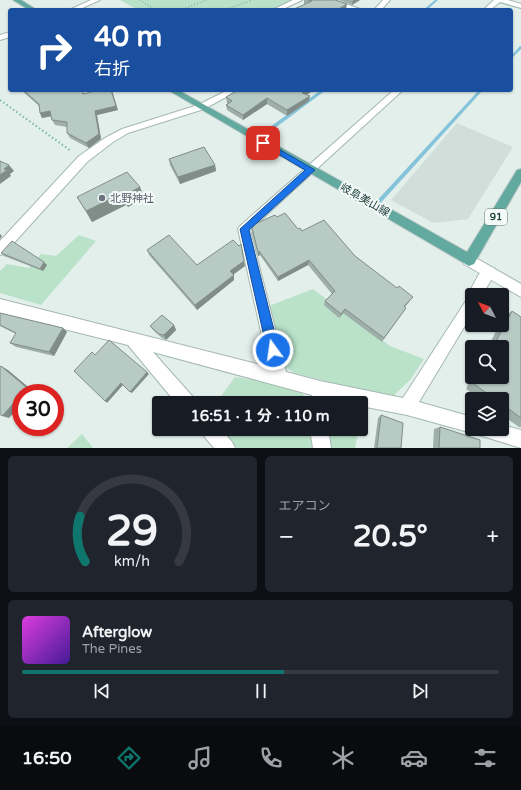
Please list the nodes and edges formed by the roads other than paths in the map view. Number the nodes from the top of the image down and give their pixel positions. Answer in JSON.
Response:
{"nodes":[{"id":1,"x":16,"y":0,"type":"edge"},
{"id":2,"x":97,"y":0,"type":"edge"},
{"id":3,"x":299,"y":0,"type":"edge"},
{"id":4,"x":327,"y":0,"type":"edge"},
{"id":5,"x":387,"y":0,"type":"edge"},
{"id":6,"x":498,"y":0,"type":"edge"},
{"id":7,"x":501,"y":0,"type":"edge"},
{"id":8,"x":521,"y":6,"type":"edge"},
{"id":9,"x":30,"y":8,"type":"edge"},
{"id":10,"x":77,"y":8,"type":"edge"},
{"id":11,"x":279,"y":8,"type":"edge"},
{"id":12,"x":353,"y":8,"type":"edge"},
{"id":13,"x":379,"y":8,"type":"edge"},
{"id":14,"x":488,"y":8,"type":"edge"},
{"id":15,"x":175,"y":92,"type":"edge"},
{"id":16,"x":231,"y":92,"type":"edge"},
{"id":17,"x":396,"y":92,"type":"edge"},
{"id":18,"x":201,"y":107,"type":"junction"},
{"id":19,"x":311,"y":170,"type":"junction"},
{"id":20,"x":521,"y":173,"type":"edge"},
{"id":21,"x":0,"y":250,"type":"edge"},
{"id":22,"x":470,"y":260,"type":"junction"},
{"id":23,"x":489,"y":272,"type":"junction"},
{"id":24,"x":479,"y":288,"type":"edge"},
{"id":25,"x":521,"y":291,"type":"edge"},
{"id":26,"x":0,"y":306,"type":"edge"},
{"id":27,"x":465,"y":312,"type":"edge"},
{"id":28,"x":133,"y":340,"type":"junction"},
{"id":29,"x":279,"y":377,"type":"junction"},
{"id":30,"x":181,"y":396,"type":"edge"},
{"id":31,"x":319,"y":396,"type":"edge"},
{"id":32,"x":368,"y":402,"type":"edge"},
{"id":33,"x":407,"y":407,"type":"junction"},
{"id":34,"x":465,"y":423,"type":"edge"},
{"id":35,"x":215,"y":436,"type":"edge"},
{"id":36,"x":320,"y":436,"type":"edge"},
{"id":37,"x":509,"y":436,"type":"edge"},
{"id":38,"x":521,"y":439,"type":"edge"},
{"id":39,"x":226,"y":448,"type":"edge"},
{"id":40,"x":322,"y":448,"type":"edge"}],
"edges":[{"from":1,"to":9,"type":"main road"},
{"from":2,"to":10,"type":"street"},
{"from":3,"to":11,"type":"street"},
{"from":4,"to":12,"type":"street"},
{"from":5,"to":13,"type":"street"},
{"from":6,"to":14,"type":"street"},
{"from":7,"to":8,"type":"street"},
{"from":15,"to":18,"type":"main road","name":"岐阜美山線"},
{"from":16,"to":18,"type":"street"},
{"from":17,"to":19,"type":"street"},
{"from":18,"to":19,"type":"main road","name":"岐阜美山線"},
{"from":18,"to":21,"type":"street"},
{"from":19,"to":22,"type":"main road","name":"岐阜美山線"},
{"from":19,"to":29,"type":"street"},
{"from":20,"to":22,"type":"main road","number":"91"},
{"from":22,"to":23,"type":"street"},
{"from":23,"to":24,"type":"street"},
{"from":23,"to":25,"type":"street"},
{"from":26,"to":28,"type":"street"},
{"from":27,"to":33,"type":"street"},
{"from":28,"to":29,"type":"street"},
{"from":28,"to":30,"type":"street"},
{"from":29,"to":31,"type":"street"},
{"from":32,"to":33,"type":"street"},
{"from":33,"to":34,"type":"street"},
{"from":35,"to":39,"type":"street"},
{"from":36,"to":40,"type":"street"},
{"from":37,"to":38,"type":"street"}]}
